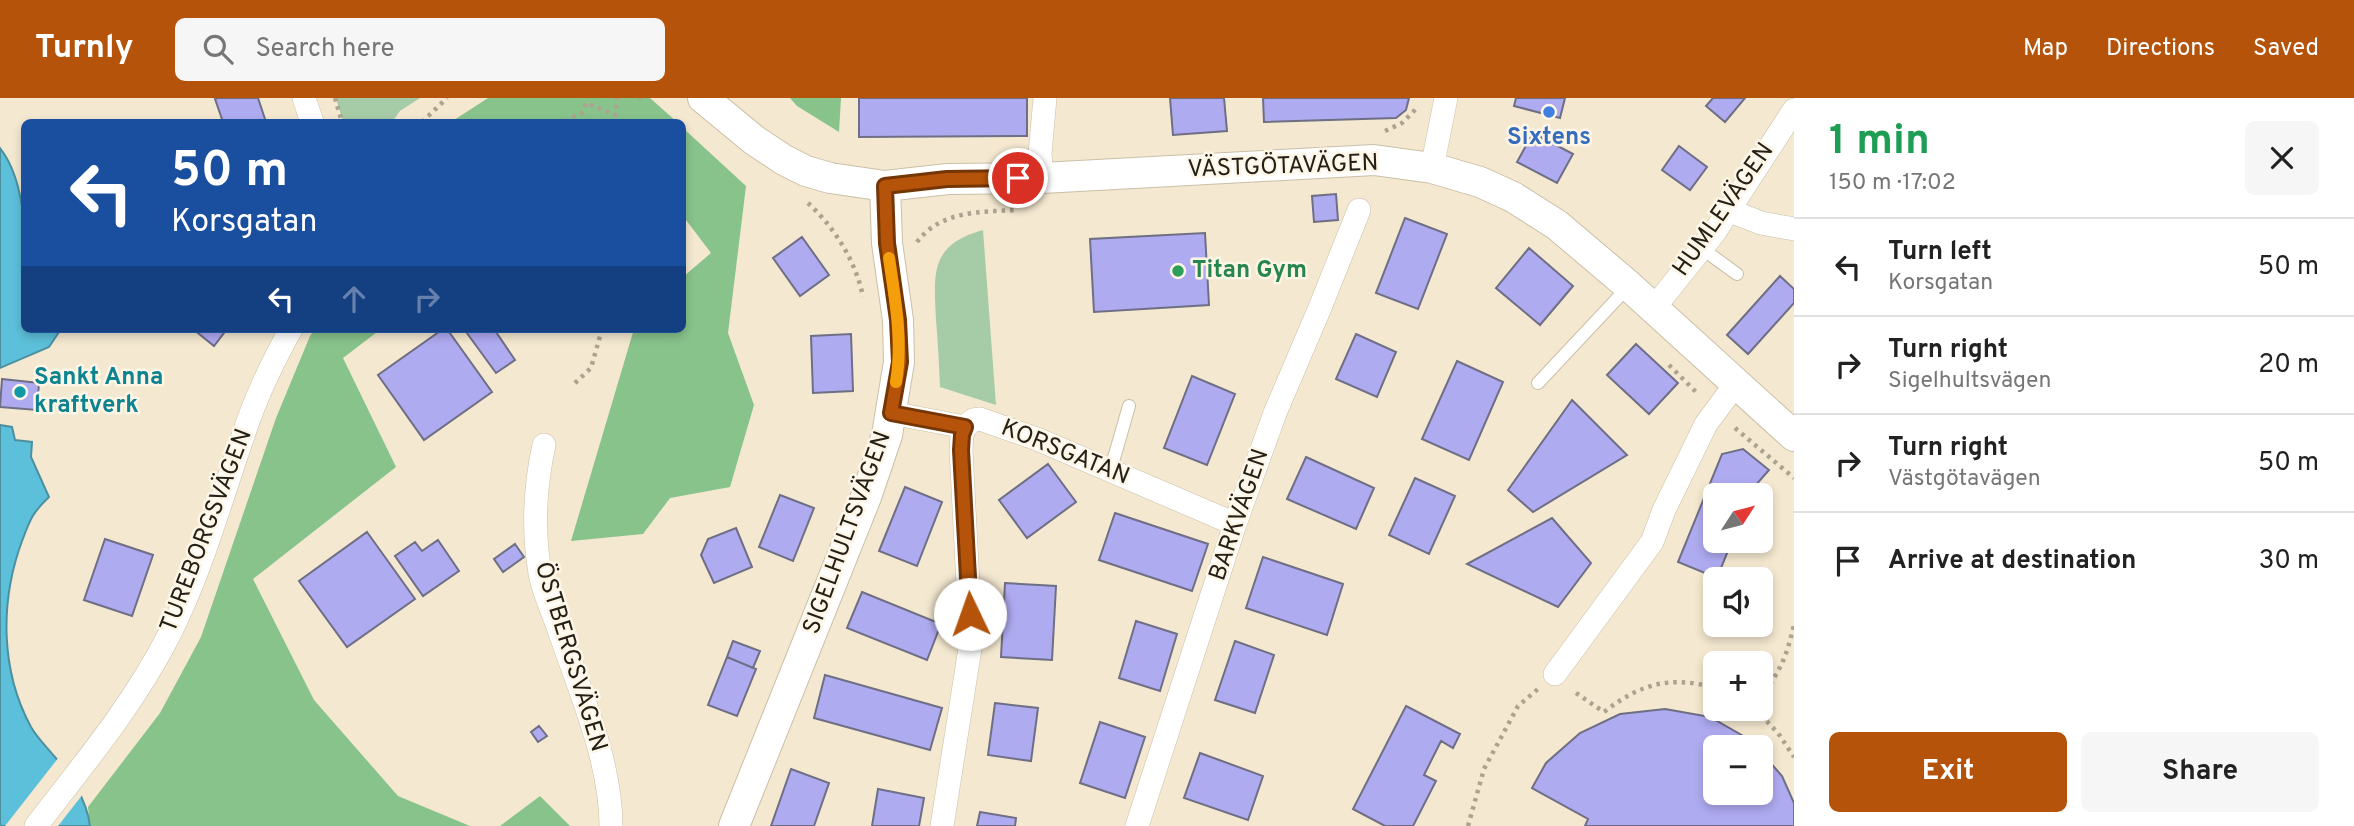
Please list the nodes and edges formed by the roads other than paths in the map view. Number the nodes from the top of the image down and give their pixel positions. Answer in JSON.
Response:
{"nodes":[{"id":1,"x":304,"y":98,"type":"edge"},
{"id":2,"x":703,"y":98,"type":"edge"},
{"id":3,"x":1045,"y":98,"type":"edge"},
{"id":4,"x":1446,"y":98,"type":"edge"},
{"id":5,"x":1794,"y":110,"type":"edge"},
{"id":6,"x":311,"y":119,"type":"edge"},
{"id":7,"x":1432,"y":168,"type":"junction"},
{"id":8,"x":1042,"y":178,"type":"junction"},
{"id":9,"x":885,"y":186,"type":"junction"},
{"id":10,"x":1359,"y":210,"type":"dead end"},
{"id":11,"x":1728,"y":210,"type":"junction"},
{"id":12,"x":1794,"y":229,"type":"edge"},
{"id":13,"x":1701,"y":248,"type":"junction"},
{"id":14,"x":1737,"y":274,"type":"dead end"},
{"id":15,"x":1629,"y":286,"type":"junction"},
{"id":16,"x":1653,"y":309,"type":"junction"},
{"id":17,"x":288,"y":333,"type":"edge"},
{"id":18,"x":1538,"y":383,"type":"dead end"},
{"id":19,"x":1735,"y":385,"type":"junction"},
{"id":20,"x":1129,"y":406,"type":"dead end"},
{"id":21,"x":891,"y":413,"type":"junction"},
{"id":22,"x":965,"y":427,"type":"junction"},
{"id":23,"x":1794,"y":436,"type":"edge"},
{"id":24,"x":544,"y":445,"type":"dead end"},
{"id":25,"x":1110,"y":472,"type":"junction"},
{"id":26,"x":1235,"y":524,"type":"junction"},
{"id":27,"x":1555,"y":674,"type":"road end"},
{"id":28,"x":36,"y":826,"type":"edge"},
{"id":29,"x":611,"y":826,"type":"edge"},
{"id":30,"x":734,"y":826,"type":"edge"},
{"id":31,"x":942,"y":826,"type":"edge"},
{"id":32,"x":1137,"y":826,"type":"edge"}],
"edges":[{"from":1,"to":6,"type":"street"},
{"from":2,"to":9,"type":"street","name":"VÄSTGÖTAVÄGEN"},
{"from":3,"to":8,"type":"street"},
{"from":4,"to":7,"type":"street"},
{"from":5,"to":11,"type":"street","name":"HUMLEVÄGEN"},
{"from":7,"to":8,"type":"street","name":"VÄSTGÖTAVÄGEN"},
{"from":7,"to":15,"type":"street","name":"VÄSTGÖTAVÄGEN"},
{"from":8,"to":9,"type":"street","name":"VÄSTGÖTAVÄGEN"},
{"from":9,"to":21,"type":"street","name":"SIGELHULTSVÄGEN"},
{"from":10,"to":26,"type":"street","name":"BARKVÄGEN"},
{"from":11,"to":12,"type":"street"},
{"from":11,"to":13,"type":"street","name":"HUMLEVÄGEN"},
{"from":13,"to":14,"type":"lane"},
{"from":13,"to":16,"type":"street","name":"HUMLEVÄGEN"},
{"from":15,"to":16,"type":"street","name":"VÄSTGÖTAVÄGEN"},
{"from":15,"to":18,"type":"lane"},
{"from":16,"to":19,"type":"street","name":"VÄSTGÖTAVÄGEN"},
{"from":17,"to":28,"type":"street","name":"TUREBORGSVÄGEN"},
{"from":19,"to":23,"type":"street","name":"VÄSTGÖTAVÄGEN"},
{"from":19,"to":27,"type":"street"},
{"from":20,"to":25,"type":"lane"},
{"from":21,"to":22,"type":"street","name":"KORSGATAN"},
{"from":21,"to":30,"type":"street","name":"SIGELHULTSVÄGEN"},
{"from":22,"to":25,"type":"street","name":"KORSGATAN"},
{"from":22,"to":31,"type":"street"},
{"from":24,"to":29,"type":"street","name":"ÖSTBERGSVÄGEN"},
{"from":25,"to":26,"type":"street","name":"KORSGATAN"},
{"from":26,"to":32,"type":"street","name":"BARKVÄGEN"}]}
